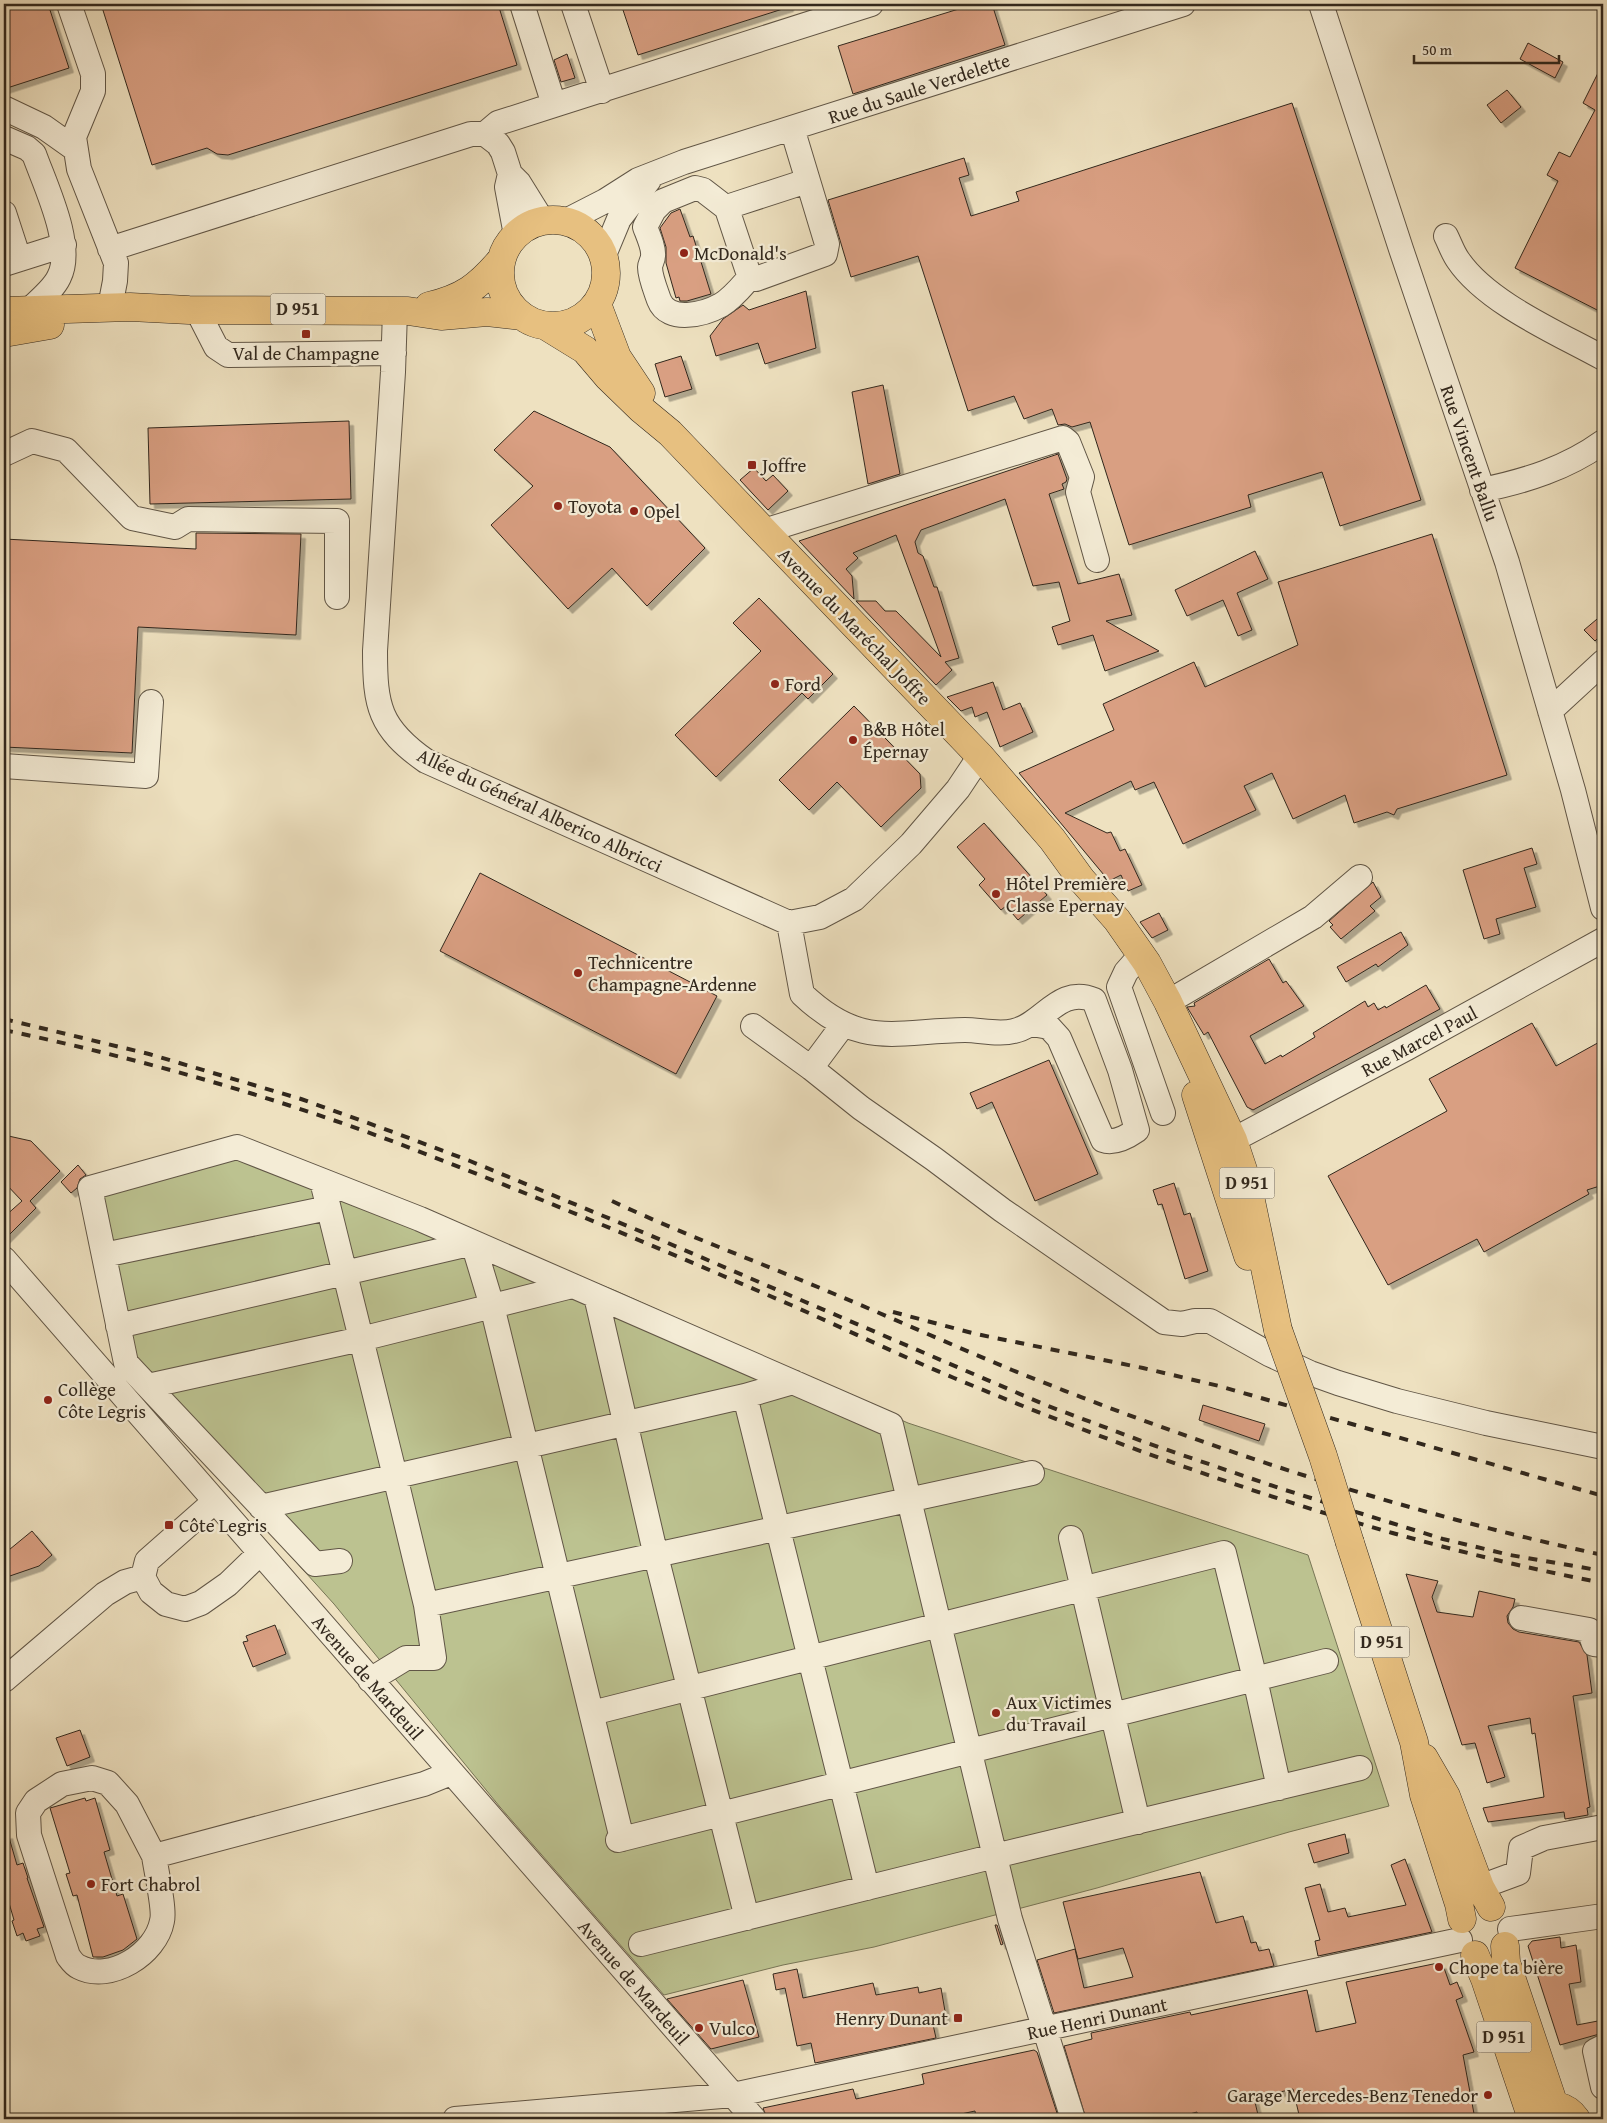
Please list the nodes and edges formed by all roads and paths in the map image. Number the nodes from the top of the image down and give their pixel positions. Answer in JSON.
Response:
{"nodes":[{"id":1,"x":69,"y":4,"type":"edge"},
{"id":2,"x":522,"y":4,"type":"edge"},
{"id":3,"x":573,"y":4,"type":"edge"},
{"id":4,"x":871,"y":4,"type":"edge"},
{"id":5,"x":1183,"y":4,"type":"edge"},
{"id":6,"x":1321,"y":4,"type":"edge"},
{"id":7,"x":602,"y":91,"type":"junction"},
{"id":8,"x":554,"y":105,"type":"junction"},
{"id":9,"x":4,"y":108,"type":"edge"},
{"id":10,"x":792,"y":128,"type":"junction"},
{"id":11,"x":485,"y":134,"type":"junction"},
{"id":12,"x":4,"y":138,"type":"edge"},
{"id":13,"x":75,"y":149,"type":"junction"},
{"id":14,"x":510,"y":174,"type":"junction"},
{"id":15,"x":656,"y":174,"type":"junction"},
{"id":16,"x":807,"y":181,"type":"junction"},
{"id":17,"x":729,"y":210,"type":"junction"},
{"id":18,"x":4,"y":213,"type":"edge"},
{"id":19,"x":554,"y":220,"type":"junction"},
{"id":20,"x":516,"y":234,"type":"junction"},
{"id":21,"x":1446,"y":236,"type":"dead end"},
{"id":22,"x":64,"y":245,"type":"junction"},
{"id":23,"x":110,"y":249,"type":"junction"},
{"id":24,"x":604,"y":255,"type":"junction"},
{"id":25,"x":501,"y":260,"type":"junction"},
{"id":26,"x":12,"y":262,"type":"edge"},
{"id":27,"x":751,"y":276,"type":"junction"},
{"id":28,"x":597,"y":304,"type":"junction"},
{"id":29,"x":110,"y":307,"type":"junction"},
{"id":30,"x":193,"y":310,"type":"junction"},
{"id":31,"x":16,"y":311,"type":"edge"},
{"id":32,"x":401,"y":311,"type":"junction"},
{"id":33,"x":534,"y":321,"type":"junction"},
{"id":34,"x":4,"y":333,"type":"edge"},
{"id":35,"x":394,"y":353,"type":"junction"},
{"id":36,"x":1603,"y":358,"type":"edge"},
{"id":37,"x":670,"y":433,"type":"junction"},
{"id":38,"x":1603,"y":442,"type":"edge"},
{"id":39,"x":4,"y":454,"type":"edge"},
{"id":40,"x":1482,"y":490,"type":"junction"},
{"id":41,"x":764,"y":531,"type":"junction"},
{"id":42,"x":1097,"y":560,"type":"dead end"},
{"id":43,"x":337,"y":597,"type":"dead end"},
{"id":44,"x":1602,"y":663,"type":"edge"},
{"id":45,"x":151,"y":702,"type":"dead end"},
{"id":46,"x":1550,"y":711,"type":"junction"},
{"id":47,"x":980,"y":756,"type":"junction"},
{"id":48,"x":4,"y":766,"type":"edge"},
{"id":49,"x":1360,"y":877,"type":"dead end"},
{"id":50,"x":1603,"y":908,"type":"edge"},
{"id":51,"x":789,"y":923,"type":"junction"},
{"id":52,"x":1603,"y":940,"type":"edge"},
{"id":53,"x":1141,"y":955,"type":"junction"},
{"id":54,"x":1168,"y":1002,"type":"junction"},
{"id":55,"x":1032,"y":1024,"type":"junction"},
{"id":56,"x":843,"y":1025,"type":"junction"},
{"id":57,"x":752,"y":1026,"type":"dead end"},
{"id":58,"x":1188,"y":1044,"type":"junction"},
{"id":59,"x":812,"y":1068,"type":"junction"},
{"id":60,"x":1163,"y":1113,"type":"dead end"},
{"id":61,"x":1233,"y":1140,"type":"junction"},
{"id":62,"x":322,"y":1181,"type":"junction"},
{"id":63,"x":328,"y":1208,"type":"junction"},
{"id":64,"x":473,"y":1243,"type":"junction"},
{"id":65,"x":104,"y":1255,"type":"junction"},
{"id":66,"x":4,"y":1259,"type":"edge"},
{"id":67,"x":346,"y":1272,"type":"junction"},
{"id":68,"x":572,"y":1286,"type":"junction"},
{"id":69,"x":596,"y":1296,"type":"junction"},
{"id":70,"x":492,"y":1306,"type":"junction"},
{"id":71,"x":118,"y":1326,"type":"junction"},
{"id":72,"x":1278,"y":1330,"type":"junction"},
{"id":73,"x":361,"y":1339,"type":"junction"},
{"id":74,"x":793,"y":1382,"type":"junction"},
{"id":75,"x":148,"y":1386,"type":"junction"},
{"id":76,"x":745,"y":1396,"type":"junction"},
{"id":77,"x":625,"y":1424,"type":"junction"},
{"id":78,"x":525,"y":1447,"type":"junction"},
{"id":79,"x":1603,"y":1447,"type":"edge"},
{"id":80,"x":1032,"y":1473,"type":"dead end"},
{"id":81,"x":395,"y":1476,"type":"junction"},
{"id":82,"x":909,"y":1500,"type":"junction"},
{"id":83,"x":214,"y":1502,"type":"junction"},
{"id":84,"x":261,"y":1507,"type":"junction"},
{"id":85,"x":778,"y":1530,"type":"junction"},
{"id":86,"x":1071,"y":1538,"type":"dead end"},
{"id":87,"x":260,"y":1554,"type":"junction"},
{"id":88,"x":656,"y":1556,"type":"junction"},
{"id":89,"x":340,"y":1562,"type":"dead end"},
{"id":90,"x":143,"y":1577,"type":"junction"},
{"id":91,"x":558,"y":1577,"type":"junction"},
{"id":92,"x":1083,"y":1589,"type":"junction"},
{"id":93,"x":426,"y":1605,"type":"junction"},
{"id":94,"x":1521,"y":1618,"type":"dead end"},
{"id":95,"x":939,"y":1626,"type":"junction"},
{"id":96,"x":1603,"y":1645,"type":"edge"},
{"id":97,"x":809,"y":1659,"type":"junction"},
{"id":98,"x":1326,"y":1661,"type":"dead end"},
{"id":99,"x":1255,"y":1679,"type":"junction"},
{"id":100,"x":4,"y":1680,"type":"edge"},
{"id":101,"x":370,"y":1680,"type":"junction"},
{"id":102,"x":690,"y":1688,"type":"junction"},
{"id":103,"x":592,"y":1713,"type":"junction"},
{"id":104,"x":1112,"y":1716,"type":"junction"},
{"id":105,"x":1414,"y":1742,"type":"junction"},
{"id":106,"x":969,"y":1752,"type":"junction"},
{"id":107,"x":1360,"y":1768,"type":"dead end"},
{"id":108,"x":451,"y":1773,"type":"junction"},
{"id":109,"x":840,"y":1784,"type":"junction"},
{"id":110,"x":1279,"y":1788,"type":"junction"},
{"id":111,"x":722,"y":1814,"type":"junction"},
{"id":112,"x":1138,"y":1822,"type":"junction"},
{"id":113,"x":1603,"y":1827,"type":"edge"},
{"id":114,"x":154,"y":1856,"type":"junction"},
{"id":115,"x":995,"y":1856,"type":"junction"},
{"id":116,"x":867,"y":1888,"type":"junction"},
{"id":117,"x":1485,"y":1897,"type":"junction"},
{"id":118,"x":1603,"y":1916,"type":"edge"},
{"id":119,"x":747,"y":1918,"type":"junction"},
{"id":120,"x":1466,"y":1938,"type":"junction"},
{"id":121,"x":1507,"y":1938,"type":"junction"},
{"id":122,"x":641,"y":1944,"type":"dead end"},
{"id":123,"x":1046,"y":2028,"type":"junction"},
{"id":124,"x":1603,"y":2047,"type":"edge"},
{"id":125,"x":1603,"y":2087,"type":"edge"},
{"id":126,"x":733,"y":2094,"type":"junction"},
{"id":127,"x":601,"y":2113,"type":"edge"},
{"id":128,"x":1558,"y":2117,"type":"edge"},
{"id":129,"x":455,"y":2119,"type":"edge"},
{"id":130,"x":754,"y":2119,"type":"edge"},
{"id":131,"x":1073,"y":2119,"type":"edge"}],
"edges":[{"from":1,"to":13,"type":"street"},
{"from":2,"to":8,"type":"street"},
{"from":3,"to":7,"type":"street"},
{"from":4,"to":7,"type":"street"},
{"from":5,"to":10,"type":"street","name":"Rue du Saule Verdelette"},
{"from":6,"to":40,"type":"street","name":"Rue Vincent Ballu"},
{"from":7,"to":8,"type":"street"},
{"from":8,"to":11,"type":"street"},
{"from":9,"to":13,"type":"street"},
{"from":10,"to":15,"type":"street","name":"Rue du Saule Verdelette"},
{"from":10,"to":16,"type":"street"},
{"from":11,"to":14,"type":"street"},
{"from":11,"to":23,"type":"street"},
{"from":12,"to":22,"type":"street"},
{"from":13,"to":23,"type":"street"},
{"from":14,"to":19,"type":"street"},
{"from":14,"to":20,"type":"street"},
{"from":15,"to":19,"type":"street","name":"Rue du Saule Verdelette"},
{"from":15,"to":24,"type":"street","name":"Rue du Saule Verdelette"},
{"from":16,"to":17,"type":"street"},
{"from":16,"to":27,"type":"street"},
{"from":17,"to":27,"type":"street"},
{"from":17,"to":27,"type":"street"},
{"from":18,"to":26,"type":"street"},
{"from":19,"to":20,"type":"main road"},
{"from":19,"to":24,"type":"main road"},
{"from":20,"to":25,"type":"main road"},
{"from":21,"to":36,"type":"street"},
{"from":22,"to":26,"type":"street"},
{"from":22,"to":31,"type":"street"},
{"from":23,"to":29,"type":"street"},
{"from":24,"to":28,"type":"main road"},
{"from":25,"to":32,"type":"main road","number":"D 951"},
{"from":25,"to":33,"type":"main road"},
{"from":28,"to":33,"type":"main road"},
{"from":28,"to":37,"type":"main road","name":"Avenue du Maréchal Joffre","number":"D 951"},
{"from":29,"to":30,"type":"main road","number":"D 951"},
{"from":29,"to":31,"type":"main road","number":"D 951"},
{"from":30,"to":32,"type":"main road","number":"D 951"},
{"from":30,"to":34,"type":"main road","number":"D 951"},
{"from":30,"to":35,"type":"street"},
{"from":32,"to":33,"type":"main road","number":"D 951"},
{"from":32,"to":35,"type":"street","name":"Allée du Général Alberico Albricci"},
{"from":33,"to":37,"type":"main road","name":"Avenue du Maréchal Joffre","number":"D 951"},
{"from":35,"to":51,"type":"street","name":"Allée du Général Alberico Albricci"},
{"from":37,"to":41,"type":"main road","name":"Avenue du Maréchal Joffre","number":"D 951"},
{"from":38,"to":40,"type":"street"},
{"from":39,"to":43,"type":"street"},
{"from":40,"to":46,"type":"street","name":"Rue Vincent Ballu"},
{"from":41,"to":42,"type":"street"},
{"from":41,"to":47,"type":"main road","name":"Avenue du Maréchal Joffre","number":"D 951"},
{"from":44,"to":46,"type":"street"},
{"from":45,"to":48,"type":"street"},
{"from":46,"to":50,"type":"street","name":"Rue Vincent Ballu"},
{"from":47,"to":51,"type":"street"},
{"from":47,"to":53,"type":"main road","name":"Avenue du Maréchal Joffre","number":"D 951"},
{"from":49,"to":54,"type":"street"},
{"from":51,"to":56,"type":"street"},
{"from":52,"to":61,"type":"street","name":"Rue Marcel Paul"},
{"from":53,"to":54,"type":"main road","name":"Avenue du Maréchal Joffre","number":"D 951"},
{"from":53,"to":60,"type":"street"},
{"from":54,"to":58,"type":"main road","name":"Avenue du Maréchal Joffre","number":"D 951"},
{"from":55,"to":55,"type":"street"},
{"from":55,"to":56,"type":"street"},
{"from":56,"to":59,"type":"street"},
{"from":57,"to":59,"type":"street"},
{"from":58,"to":61,"type":"main road","name":"Avenue du Maréchal Joffre","number":"D 951"},
{"from":58,"to":72,"type":"main road","name":"Avenue du Maréchal Joffre","number":"D 951"},
{"from":59,"to":79,"type":"street"},
{"from":61,"to":72,"type":"main road","name":"Avenue du Maréchal Joffre","number":"D 951"},
{"from":62,"to":63,"type":"street"},
{"from":62,"to":64,"type":"street"},
{"from":62,"to":65,"type":"street"},
{"from":63,"to":65,"type":"street"},
{"from":63,"to":67,"type":"street"},
{"from":64,"to":67,"type":"street"},
{"from":64,"to":68,"type":"street"},
{"from":64,"to":70,"type":"street"},
{"from":65,"to":71,"type":"street"},
{"from":66,"to":83,"type":"street","name":"Avenue de Mardeuil"},
{"from":67,"to":71,"type":"street"},
{"from":67,"to":73,"type":"street"},
{"from":68,"to":69,"type":"street"},
{"from":68,"to":70,"type":"street"},
{"from":69,"to":74,"type":"street"},
{"from":69,"to":77,"type":"street"},
{"from":70,"to":73,"type":"street"},
{"from":70,"to":78,"type":"street"},
{"from":71,"to":75,"type":"street"},
{"from":72,"to":105,"type":"main road","number":"D 951","bridge":true},
{"from":73,"to":75,"type":"street"},
{"from":73,"to":81,"type":"street"},
{"from":74,"to":76,"type":"street"},
{"from":74,"to":82,"type":"street"},
{"from":75,"to":84,"type":"street"},
{"from":76,"to":77,"type":"street"},
{"from":76,"to":85,"type":"street"},
{"from":77,"to":78,"type":"street"},
{"from":77,"to":88,"type":"street"},
{"from":78,"to":81,"type":"street"},
{"from":78,"to":91,"type":"street"},
{"from":80,"to":82,"type":"street"},
{"from":81,"to":84,"type":"street"},
{"from":81,"to":93,"type":"street"},
{"from":82,"to":85,"type":"street"},
{"from":82,"to":95,"type":"street"},
{"from":83,"to":87,"type":"street","name":"Avenue de Mardeuil"},
{"from":83,"to":90,"type":"street"},
{"from":84,"to":89,"type":"street"},
{"from":85,"to":88,"type":"street"},
{"from":85,"to":97,"type":"street"},
{"from":86,"to":92,"type":"street"},
{"from":87,"to":90,"type":"street"},
{"from":87,"to":101,"type":"street","name":"Avenue de Mardeuil"},
{"from":88,"to":91,"type":"street"},
{"from":88,"to":102,"type":"street"},
{"from":90,"to":100,"type":"street"},
{"from":91,"to":93,"type":"street"},
{"from":91,"to":103,"type":"street"},
{"from":92,"to":95,"type":"street"},
{"from":92,"to":99,"type":"street"},
{"from":92,"to":104,"type":"street"},
{"from":93,"to":101,"type":"street"},
{"from":94,"to":96,"type":"street"},
{"from":95,"to":97,"type":"street"},
{"from":95,"to":106,"type":"street"},
{"from":97,"to":102,"type":"street"},
{"from":97,"to":109,"type":"street"},
{"from":98,"to":99,"type":"street"},
{"from":99,"to":104,"type":"street"},
{"from":99,"to":110,"type":"street"},
{"from":101,"to":108,"type":"street","name":"Avenue de Mardeuil"},
{"from":102,"to":103,"type":"street"},
{"from":102,"to":111,"type":"street"},
{"from":103,"to":111,"type":"street"},
{"from":104,"to":106,"type":"street"},
{"from":104,"to":112,"type":"street"},
{"from":105,"to":117,"type":"main road","number":"D 951"},
{"from":105,"to":120,"type":"main road","number":"D 951"},
{"from":106,"to":109,"type":"street"},
{"from":106,"to":115,"type":"street"},
{"from":107,"to":110,"type":"street"},
{"from":108,"to":114,"type":"street"},
{"from":108,"to":126,"type":"street","name":"Avenue de Mardeuil"},
{"from":109,"to":111,"type":"street"},
{"from":109,"to":116,"type":"street"},
{"from":110,"to":112,"type":"street"},
{"from":111,"to":119,"type":"street"},
{"from":112,"to":115,"type":"street"},
{"from":113,"to":117,"type":"street"},
{"from":114,"to":114,"type":"street"},
{"from":115,"to":116,"type":"street"},
{"from":115,"to":123,"type":"street"},
{"from":116,"to":119,"type":"street"},
{"from":117,"to":120,"type":"main road"},
{"from":117,"to":121,"type":"main road"},
{"from":118,"to":121,"type":"street"},
{"from":119,"to":122,"type":"street"},
{"from":120,"to":121,"type":"main road"},
{"from":120,"to":123,"type":"street","name":"Rue Henri Dunant"},
{"from":120,"to":128,"type":"main road","number":"D 951"},
{"from":121,"to":128,"type":"main road","number":"D 951"},
{"from":123,"to":126,"type":"street","name":"Rue Henri Dunant"},
{"from":123,"to":131,"type":"street"},
{"from":124,"to":125,"type":"street"},
{"from":126,"to":127,"type":"street","name":"Rue Henri Dunant"},
{"from":126,"to":130,"type":"street","name":"Avenue de Mardeuil"},
{"from":127,"to":129,"type":"street","name":"Rue Henri Dunant"}]}
